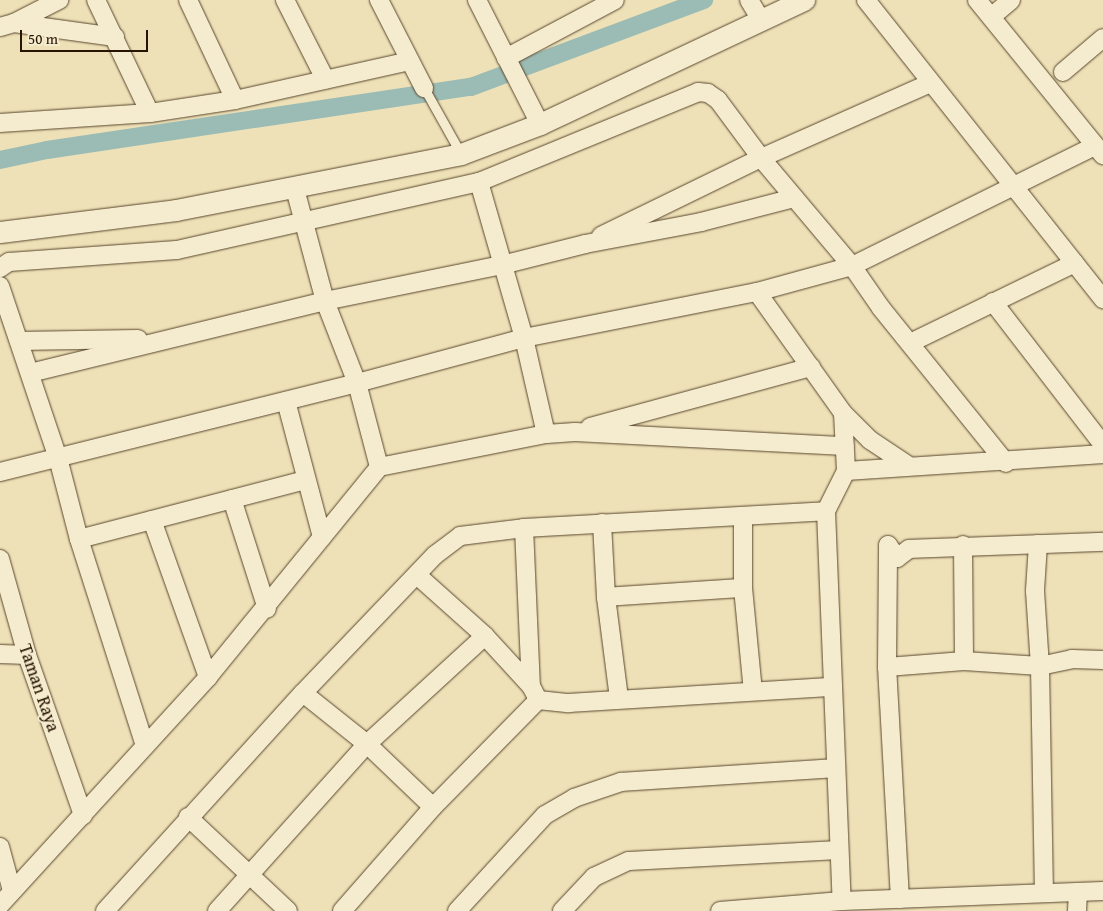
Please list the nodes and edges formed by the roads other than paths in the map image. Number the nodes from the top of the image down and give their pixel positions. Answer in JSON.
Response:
{"nodes":[{"id":1,"x":59,"y":0,"type":"edge"},
{"id":2,"x":96,"y":0,"type":"edge"},
{"id":3,"x":188,"y":0,"type":"edge"},
{"id":4,"x":285,"y":0,"type":"edge"},
{"id":5,"x":378,"y":0,"type":"edge"},
{"id":6,"x":477,"y":0,"type":"edge"},
{"id":7,"x":615,"y":0,"type":"edge"},
{"id":8,"x":749,"y":0,"type":"edge"},
{"id":9,"x":804,"y":0,"type":"edge"},
{"id":10,"x":866,"y":0,"type":"edge"},
{"id":11,"x":976,"y":0,"type":"edge"},
{"id":12,"x":1011,"y":0,"type":"edge"},
{"id":13,"x":991,"y":17,"type":"junction"},
{"id":14,"x":761,"y":20,"type":"junction"},
{"id":15,"x":7,"y":25,"type":"edge"},
{"id":16,"x":115,"y":37,"type":"junction"},
{"id":17,"x":1103,"y":38,"type":"edge"},
{"id":18,"x":507,"y":60,"type":"junction"},
{"id":19,"x":410,"y":61,"type":"junction"},
{"id":20,"x":1064,"y":72,"type":"dead end"},
{"id":21,"x":325,"y":79,"type":"junction"},
{"id":22,"x":930,"y":83,"type":"junction"},
{"id":23,"x":424,"y":88,"type":"joint"},
{"id":24,"x":235,"y":100,"type":"junction"},
{"id":25,"x":150,"y":113,"type":"junction"},
{"id":26,"x":0,"y":123,"type":"edge"},
{"id":27,"x":540,"y":124,"type":"junction"},
{"id":28,"x":1099,"y":151,"type":"edge"},
{"id":29,"x":461,"y":154,"type":"junction"},
{"id":30,"x":761,"y":158,"type":"junction"},
{"id":31,"x":479,"y":182,"type":"junction"},
{"id":32,"x":1018,"y":187,"type":"junction"},
{"id":33,"x":296,"y":189,"type":"junction"},
{"id":34,"x":794,"y":198,"type":"junction"},
{"id":35,"x":302,"y":221,"type":"junction"},
{"id":36,"x":0,"y":232,"type":"edge"},
{"id":37,"x":585,"y":244,"type":"junction"},
{"id":38,"x":1075,"y":263,"type":"junction"},
{"id":39,"x":502,"y":265,"type":"junction"},
{"id":40,"x":852,"y":266,"type":"junction"},
{"id":41,"x":0,"y":268,"type":"edge"},
{"id":42,"x":0,"y":286,"type":"edge"},
{"id":43,"x":757,"y":292,"type":"junction"},
{"id":44,"x":1103,"y":299,"type":"edge"},
{"id":45,"x":325,"y":301,"type":"junction"},
{"id":46,"x":993,"y":302,"type":"junction"},
{"id":47,"x":173,"y":338,"type":"junction"},
{"id":48,"x":524,"y":338,"type":"junction"},
{"id":49,"x":19,"y":341,"type":"junction"},
{"id":50,"x":910,"y":343,"type":"junction"},
{"id":51,"x":811,"y":367,"type":"junction"},
{"id":52,"x":30,"y":373,"type":"junction"},
{"id":53,"x":357,"y":383,"type":"junction"},
{"id":54,"x":286,"y":401,"type":"junction"},
{"id":55,"x":843,"y":414,"type":"junction"},
{"id":56,"x":575,"y":432,"type":"junction"},
{"id":57,"x":546,"y":434,"type":"junction"},
{"id":58,"x":846,"y":446,"type":"junction"},
{"id":59,"x":1103,"y":446,"type":"edge"},
{"id":60,"x":1103,"y":454,"type":"edge"},
{"id":61,"x":58,"y":458,"type":"junction"},
{"id":62,"x":1006,"y":463,"type":"junction"},
{"id":63,"x":909,"y":466,"type":"junction"},
{"id":64,"x":379,"y":467,"type":"junction"},
{"id":65,"x":846,"y":471,"type":"junction"},
{"id":66,"x":0,"y":472,"type":"edge"},
{"id":67,"x":305,"y":480,"type":"junction"},
{"id":68,"x":232,"y":499,"type":"junction"},
{"id":69,"x":826,"y":511,"type":"junction"},
{"id":70,"x":743,"y":516,"type":"junction"},
{"id":71,"x":152,"y":520,"type":"junction"},
{"id":72,"x":602,"y":524,"type":"junction"},
{"id":73,"x":524,"y":528,"type":"junction"},
{"id":74,"x":322,"y":537,"type":"junction"},
{"id":75,"x":79,"y":539,"type":"junction"},
{"id":76,"x":1103,"y":542,"type":"edge"},
{"id":77,"x":1038,"y":544,"type":"junction"},
{"id":78,"x":963,"y":546,"type":"junction"},
{"id":79,"x":0,"y":559,"type":"edge"},
{"id":80,"x":418,"y":576,"type":"junction"},
{"id":81,"x":744,"y":588,"type":"junction"},
{"id":82,"x":606,"y":597,"type":"junction"},
{"id":83,"x":267,"y":609,"type":"junction"},
{"id":84,"x":485,"y":636,"type":"junction"},
{"id":85,"x":0,"y":654,"type":"edge"},
{"id":86,"x":27,"y":655,"type":"junction"},
{"id":87,"x":1103,"y":660,"type":"edge"},
{"id":88,"x":964,"y":661,"type":"junction"},
{"id":89,"x":1040,"y":666,"type":"junction"},
{"id":90,"x":887,"y":667,"type":"junction"},
{"id":91,"x":208,"y":677,"type":"junction"},
{"id":92,"x":833,"y":687,"type":"junction"},
{"id":93,"x":753,"y":691,"type":"junction"},
{"id":94,"x":303,"y":693,"type":"junction"},
{"id":95,"x":535,"y":693,"type":"junction"},
{"id":96,"x":619,"y":698,"type":"junction"},
{"id":97,"x":367,"y":744,"type":"junction"},
{"id":98,"x":145,"y":746,"type":"junction"},
{"id":99,"x":836,"y":768,"type":"junction"},
{"id":100,"x":434,"y":807,"type":"junction"},
{"id":101,"x":83,"y":815,"type":"junction"},
{"id":102,"x":188,"y":817,"type":"junction"},
{"id":103,"x":0,"y":847,"type":"edge"},
{"id":104,"x":839,"y":850,"type":"junction"},
{"id":105,"x":250,"y":873,"type":"junction"},
{"id":106,"x":1103,"y":890,"type":"edge"},
{"id":107,"x":12,"y":891,"type":"junction"},
{"id":108,"x":1078,"y":892,"type":"junction"},
{"id":109,"x":1044,"y":893,"type":"junction"},
{"id":110,"x":900,"y":899,"type":"junction"},
{"id":111,"x":842,"y":901,"type":"junction"},
{"id":112,"x":0,"y":905,"type":"edge"},
{"id":113,"x":795,"y":908,"type":"edge"},
{"id":114,"x":105,"y":911,"type":"edge"},
{"id":115,"x":217,"y":911,"type":"edge"},
{"id":116,"x":288,"y":911,"type":"edge"},
{"id":117,"x":342,"y":911,"type":"edge"},
{"id":118,"x":457,"y":911,"type":"edge"},
{"id":119,"x":562,"y":911,"type":"edge"},
{"id":120,"x":720,"y":911,"type":"edge"},
{"id":121,"x":1077,"y":911,"type":"edge"}],
"edges":[{"from":1,"to":15,"type":"street"},
{"from":2,"to":16,"type":"street"},
{"from":3,"to":24,"type":"street"},
{"from":4,"to":21,"type":"street"},
{"from":5,"to":19,"type":"street"},
{"from":6,"to":18,"type":"street"},
{"from":7,"to":18,"type":"street"},
{"from":8,"to":14,"type":"street"},
{"from":9,"to":14,"type":"street"},
{"from":10,"to":22,"type":"street"},
{"from":11,"to":13,"type":"street"},
{"from":12,"to":13,"type":"street"},
{"from":13,"to":28,"type":"street"},
{"from":14,"to":27,"type":"street"},
{"from":15,"to":16,"type":"street"},
{"from":16,"to":25,"type":"street"},
{"from":17,"to":20,"type":"street"},
{"from":18,"to":27,"type":"street"},
{"from":19,"to":21,"type":"street"},
{"from":19,"to":23,"type":"street"},
{"from":21,"to":24,"type":"street"},
{"from":22,"to":30,"type":"street"},
{"from":22,"to":32,"type":"street"},
{"from":23,"to":29,"type":"lane"},
{"from":24,"to":25,"type":"street"},
{"from":25,"to":26,"type":"street"},
{"from":27,"to":29,"type":"street"},
{"from":28,"to":32,"type":"street"},
{"from":29,"to":33,"type":"street"},
{"from":30,"to":31,"type":"street"},
{"from":30,"to":34,"type":"street"},
{"from":30,"to":37,"type":"street"},
{"from":31,"to":35,"type":"street"},
{"from":31,"to":39,"type":"street"},
{"from":32,"to":38,"type":"street"},
{"from":32,"to":40,"type":"street"},
{"from":33,"to":35,"type":"street"},
{"from":33,"to":36,"type":"street"},
{"from":34,"to":37,"type":"street"},
{"from":34,"to":40,"type":"street"},
{"from":35,"to":41,"type":"street"},
{"from":35,"to":45,"type":"street"},
{"from":37,"to":39,"type":"street"},
{"from":38,"to":44,"type":"street"},
{"from":38,"to":46,"type":"street"},
{"from":39,"to":45,"type":"street"},
{"from":39,"to":48,"type":"street"},
{"from":40,"to":43,"type":"street"},
{"from":40,"to":50,"type":"street"},
{"from":42,"to":49,"type":"street"},
{"from":43,"to":48,"type":"street"},
{"from":43,"to":51,"type":"street"},
{"from":45,"to":47,"type":"street"},
{"from":45,"to":53,"type":"street"},
{"from":46,"to":50,"type":"street"},
{"from":46,"to":59,"type":"street"},
{"from":47,"to":49,"type":"street"},
{"from":47,"to":52,"type":"street"},
{"from":48,"to":53,"type":"street"},
{"from":48,"to":57,"type":"street"},
{"from":49,"to":52,"type":"street"},
{"from":50,"to":62,"type":"street"},
{"from":51,"to":55,"type":"street"},
{"from":51,"to":56,"type":"street"},
{"from":52,"to":61,"type":"street"},
{"from":53,"to":54,"type":"street"},
{"from":53,"to":64,"type":"street"},
{"from":54,"to":61,"type":"street"},
{"from":54,"to":67,"type":"street"},
{"from":55,"to":58,"type":"street"},
{"from":55,"to":63,"type":"street"},
{"from":56,"to":57,"type":"street"},
{"from":56,"to":58,"type":"street"},
{"from":57,"to":64,"type":"street"},
{"from":58,"to":65,"type":"street"},
{"from":60,"to":62,"type":"street"},
{"from":61,"to":66,"type":"street"},
{"from":61,"to":75,"type":"street"},
{"from":62,"to":63,"type":"street"},
{"from":63,"to":65,"type":"street"},
{"from":64,"to":74,"type":"street"},
{"from":65,"to":69,"type":"street"},
{"from":67,"to":68,"type":"street"},
{"from":67,"to":74,"type":"street"},
{"from":68,"to":71,"type":"street"},
{"from":68,"to":83,"type":"street"},
{"from":69,"to":70,"type":"street"},
{"from":69,"to":92,"type":"street"},
{"from":70,"to":72,"type":"street"},
{"from":70,"to":81,"type":"street"},
{"from":71,"to":75,"type":"street"},
{"from":71,"to":91,"type":"street"},
{"from":72,"to":73,"type":"street"},
{"from":72,"to":82,"type":"street"},
{"from":73,"to":80,"type":"street"},
{"from":73,"to":95,"type":"street"},
{"from":74,"to":83,"type":"street"},
{"from":75,"to":98,"type":"street"},
{"from":76,"to":77,"type":"street"},
{"from":77,"to":78,"type":"street"},
{"from":77,"to":89,"type":"street"},
{"from":78,"to":88,"type":"street"},
{"from":78,"to":90,"type":"street"},
{"from":79,"to":86,"type":"street","name":"Taman Raya"},
{"from":80,"to":84,"type":"street"},
{"from":80,"to":94,"type":"street"},
{"from":81,"to":82,"type":"street"},
{"from":81,"to":93,"type":"street"},
{"from":82,"to":96,"type":"street"},
{"from":83,"to":91,"type":"street"},
{"from":84,"to":95,"type":"street"},
{"from":84,"to":97,"type":"street"},
{"from":85,"to":86,"type":"street"},
{"from":86,"to":101,"type":"street","name":"Taman Raya"},
{"from":87,"to":89,"type":"street"},
{"from":88,"to":89,"type":"street"},
{"from":88,"to":90,"type":"street"},
{"from":89,"to":109,"type":"street"},
{"from":90,"to":110,"type":"street"},
{"from":91,"to":98,"type":"street"},
{"from":92,"to":93,"type":"street"},
{"from":92,"to":99,"type":"street"},
{"from":93,"to":96,"type":"street"},
{"from":94,"to":97,"type":"street"},
{"from":94,"to":102,"type":"street"},
{"from":95,"to":96,"type":"street"},
{"from":95,"to":100,"type":"street"},
{"from":97,"to":100,"type":"street"},
{"from":97,"to":105,"type":"street"},
{"from":98,"to":101,"type":"street"},
{"from":99,"to":104,"type":"street"},
{"from":99,"to":118,"type":"street"},
{"from":100,"to":117,"type":"street"},
{"from":101,"to":107,"type":"street"},
{"from":102,"to":105,"type":"street"},
{"from":102,"to":114,"type":"street"},
{"from":103,"to":107,"type":"street"},
{"from":104,"to":111,"type":"street"},
{"from":104,"to":119,"type":"street"},
{"from":105,"to":115,"type":"street"},
{"from":105,"to":116,"type":"street"},
{"from":106,"to":108,"type":"street"},
{"from":107,"to":112,"type":"street"},
{"from":108,"to":109,"type":"street"},
{"from":108,"to":121,"type":"street"},
{"from":109,"to":110,"type":"street"},
{"from":110,"to":111,"type":"street"},
{"from":111,"to":113,"type":"street"},
{"from":113,"to":120,"type":"street"}]}
